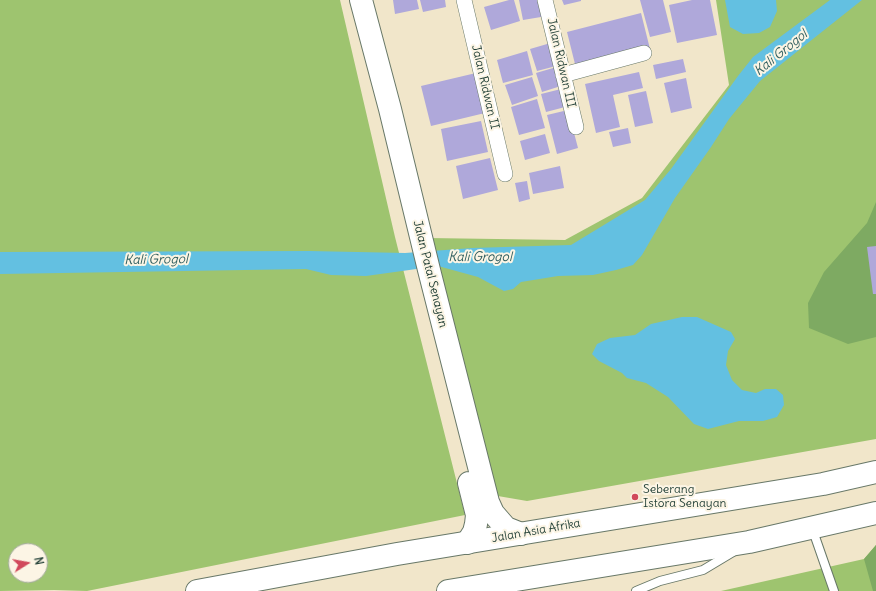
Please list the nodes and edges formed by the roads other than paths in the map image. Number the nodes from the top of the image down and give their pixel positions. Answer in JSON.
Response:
{"nodes":[{"id":1,"x":350,"y":0,"type":"edge"},
{"id":2,"x":361,"y":0,"type":"edge"},
{"id":3,"x":464,"y":0,"type":"edge"},
{"id":4,"x":545,"y":0,"type":"edge"},
{"id":5,"x":644,"y":53,"type":"dead end"},
{"id":6,"x":564,"y":76,"type":"junction"},
{"id":7,"x":576,"y":127,"type":"dead end"},
{"id":8,"x":505,"y":174,"type":"dead end"},
{"id":9,"x":414,"y":231,"type":"junction"},
{"id":10,"x":423,"y":271,"type":"junction"},
{"id":11,"x":876,"y":472,"type":"edge"},
{"id":12,"x":876,"y":513,"type":"edge"},
{"id":13,"x":812,"y":528,"type":"junction"},
{"id":14,"x":521,"y":534,"type":"junction"},
{"id":15,"x":749,"y":542,"type":"junction"},
{"id":16,"x":467,"y":543,"type":"junction"},
{"id":17,"x":197,"y":591,"type":"edge"},
{"id":18,"x":448,"y":591,"type":"edge"},
{"id":19,"x":636,"y":591,"type":"edge"},
{"id":20,"x":834,"y":591,"type":"edge"}],
"edges":[{"from":1,"to":9,"type":"main road","name":"Jalan Patal Senayan"},
{"from":2,"to":9,"type":"main road","name":"Jalan Patal Senayan"},
{"from":3,"to":8,"type":"street","name":"Jalan Ridwan II"},
{"from":4,"to":6,"type":"street","name":"Jalan Ridwan III"},
{"from":5,"to":6,"type":"street"},
{"from":6,"to":7,"type":"street","name":"Jalan Ridwan III"},
{"from":9,"to":10,"type":"main road","name":"Jalan Patal Senayan"},
{"from":10,"to":14,"type":"main road","name":"Jalan Patal Senayan"},
{"from":10,"to":16,"type":"main road","name":"Jalan Patal Senayan"},
{"from":11,"to":14,"type":"main road","name":"Jalan Asia Afrika"},
{"from":12,"to":13,"type":"main road"},
{"from":13,"to":15,"type":"main road"},
{"from":13,"to":20,"type":"lane"},
{"from":14,"to":16,"type":"main road","name":"Jalan Asia Afrika"},
{"from":15,"to":18,"type":"main road"},
{"from":15,"to":19,"type":"lane"},
{"from":16,"to":17,"type":"main road","name":"Jalan Asia Afrika"}]}
